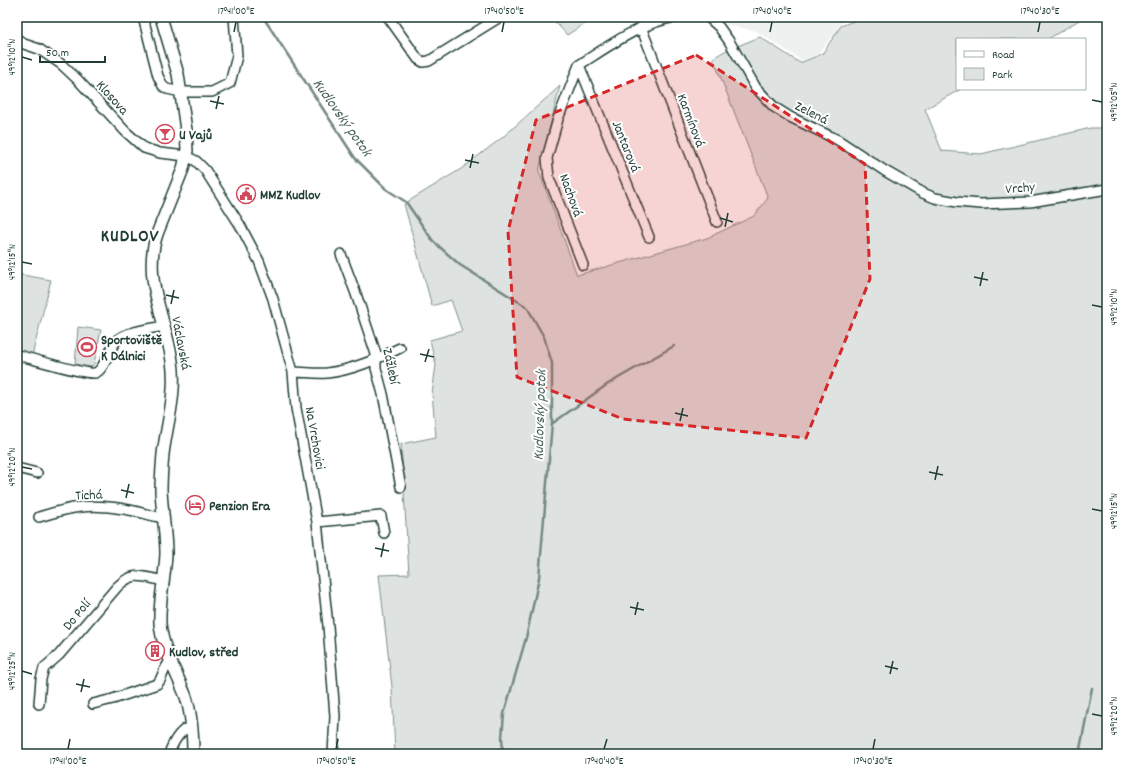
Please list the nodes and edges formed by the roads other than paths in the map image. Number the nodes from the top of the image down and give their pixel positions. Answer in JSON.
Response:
{"nodes":[{"id":1,"x":144,"y":17,"type":"edge"},
{"id":2,"x":161,"y":17,"type":"edge"},
{"id":3,"x":234,"y":17,"type":"edge"},
{"id":4,"x":388,"y":17,"type":"edge"},
{"id":5,"x":500,"y":17,"type":"edge"},
{"id":6,"x":675,"y":17,"type":"edge"},
{"id":7,"x":708,"y":17,"type":"edge"},
{"id":8,"x":641,"y":27,"type":"junction"},
{"id":9,"x":19,"y":44,"type":"edge"},
{"id":10,"x":579,"y":65,"type":"junction"},
{"id":11,"x":181,"y":92,"type":"junction"},
{"id":12,"x":186,"y":156,"type":"junction"},
{"id":13,"x":1107,"y":189,"type":"edge"},
{"id":14,"x":935,"y":198,"type":"joint"},
{"id":15,"x":717,"y":222,"type":"dead end"},
{"id":16,"x":650,"y":237,"type":"dead end"},
{"id":17,"x":341,"y":254,"type":"dead end"},
{"id":18,"x":583,"y":265,"type":"dead end"},
{"id":19,"x":164,"y":326,"type":"junction"},
{"id":20,"x":400,"y":348,"type":"dead end"},
{"id":21,"x":17,"y":355,"type":"edge"},
{"id":22,"x":376,"y":359,"type":"junction"},
{"id":23,"x":293,"y":372,"type":"junction"},
{"id":24,"x":17,"y":468,"type":"edge"},
{"id":25,"x":37,"y":473,"type":"dead end"},
{"id":26,"x":401,"y":487,"type":"dead end"},
{"id":27,"x":39,"y":517,"type":"dead end"},
{"id":28,"x":164,"y":518,"type":"junction"},
{"id":29,"x":317,"y":522,"type":"junction"},
{"id":30,"x":384,"y":533,"type":"dead end"},
{"id":31,"x":164,"y":581,"type":"junction"},
{"id":32,"x":171,"y":662,"type":"junction"},
{"id":33,"x":40,"y":704,"type":"dead end"},
{"id":34,"x":93,"y":704,"type":"dead end"},
{"id":35,"x":192,"y":726,"type":"junction"},
{"id":36,"x":168,"y":754,"type":"edge"},
{"id":37,"x":193,"y":754,"type":"edge"},
{"id":38,"x":333,"y":754,"type":"edge"}],
"edges":[{"from":1,"to":11,"type":"street"},
{"from":2,"to":11,"type":"street","name":"Václavská"},
{"from":3,"to":11,"type":"street"},
{"from":4,"to":5,"type":"street"},
{"from":6,"to":8,"type":"street"},
{"from":7,"to":14,"type":"street","name":"Zelená"},
{"from":8,"to":10,"type":"street"},
{"from":8,"to":15,"type":"street","name":"Karmínová"},
{"from":9,"to":12,"type":"street","name":"Klosova"},
{"from":10,"to":16,"type":"street","name":"Jantarová"},
{"from":10,"to":18,"type":"street","name":"Nachová"},
{"from":11,"to":12,"type":"street","name":"Václavská"},
{"from":12,"to":19,"type":"street","name":"Václavská"},
{"from":12,"to":23,"type":"street","name":"Na Vrchovici"},
{"from":13,"to":14,"type":"street","name":"Vrchy"},
{"from":17,"to":22,"type":"street","name":"Zážlebí"},
{"from":19,"to":21,"type":"street"},
{"from":19,"to":28,"type":"street","name":"Václavská"},
{"from":20,"to":22,"type":"street"},
{"from":22,"to":23,"type":"street"},
{"from":22,"to":26,"type":"street","name":"Zážlebí"},
{"from":23,"to":29,"type":"street","name":"Na Vrchovici"},
{"from":24,"to":25,"type":"street"},
{"from":27,"to":28,"type":"street","name":"Tichá"},
{"from":28,"to":31,"type":"street","name":"Václavská"},
{"from":29,"to":30,"type":"street"},
{"from":29,"to":38,"type":"street","name":"Na Vrchovici"},
{"from":31,"to":32,"type":"street","name":"Václavská"},
{"from":31,"to":33,"type":"street","name":"Do Polí"},
{"from":32,"to":34,"type":"street"},
{"from":32,"to":35,"type":"street","name":"Václavská"},
{"from":35,"to":36,"type":"street"},
{"from":35,"to":37,"type":"street","name":"Václavská"}]}
